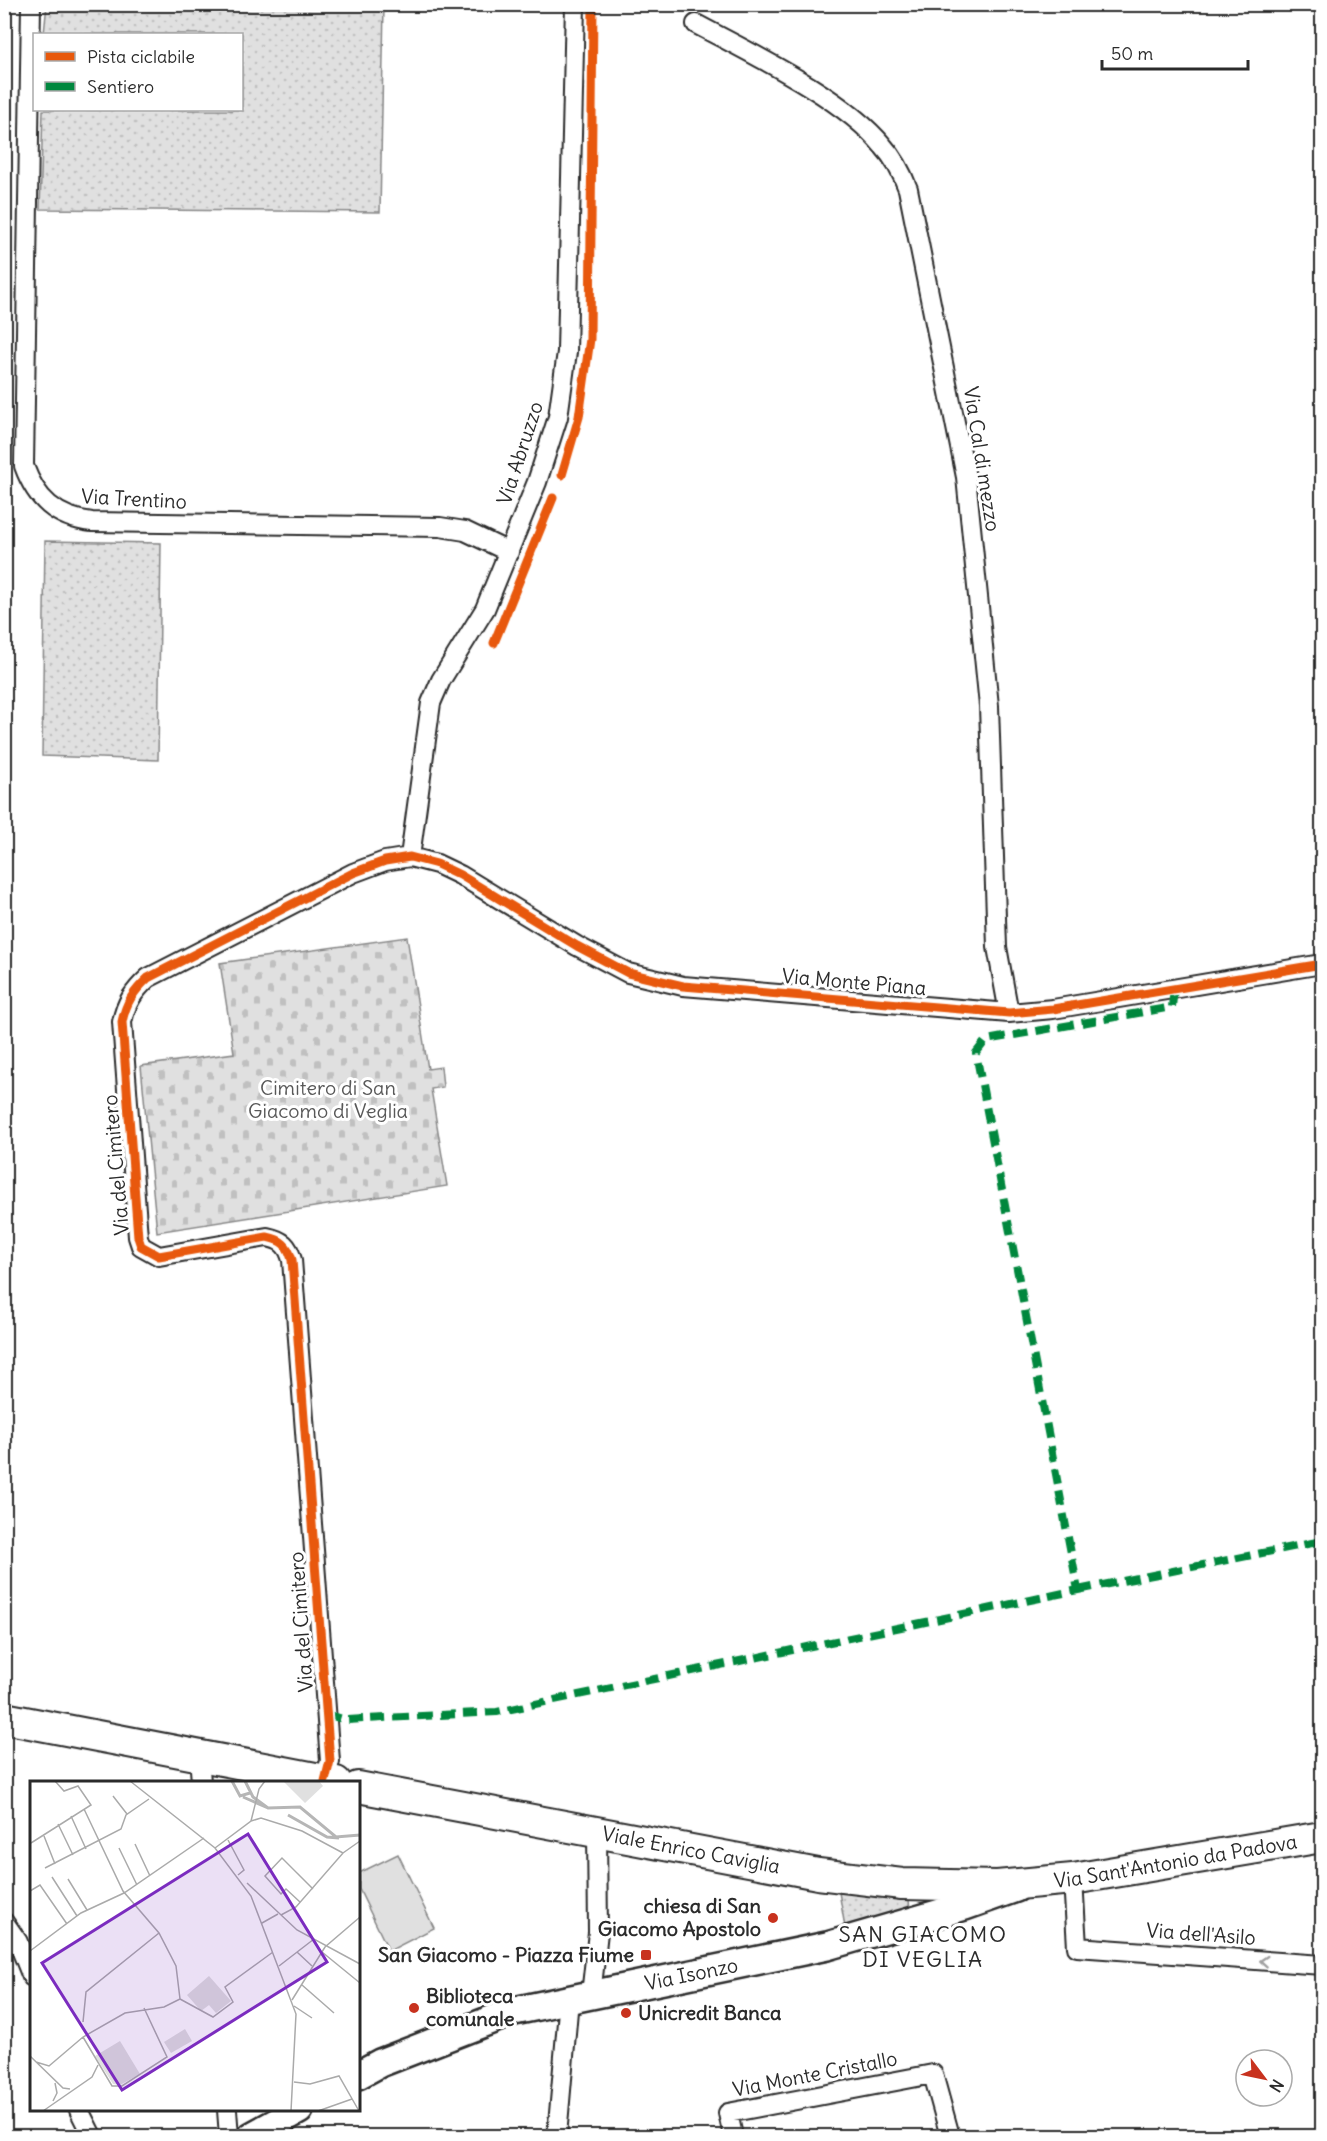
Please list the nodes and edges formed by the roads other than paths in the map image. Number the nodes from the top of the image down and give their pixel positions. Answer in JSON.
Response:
{"nodes":[{"id":1,"x":31,"y":4,"type":"edge"},
{"id":2,"x":568,"y":4,"type":"edge"},
{"id":3,"x":575,"y":4,"type":"edge"},
{"id":4,"x":574,"y":24,"type":"junction"},
{"id":5,"x":696,"y":24,"type":"dead end"},
{"id":6,"x":509,"y":552,"type":"junction"},
{"id":7,"x":410,"y":857,"type":"junction"},
{"id":8,"x":1323,"y":964,"type":"edge"},
{"id":9,"x":1009,"y":1013,"type":"junction"},
{"id":10,"x":4,"y":1718,"type":"edge"},
{"id":11,"x":200,"y":1769,"type":"edge"},
{"id":12,"x":321,"y":1781,"type":"edge"},
{"id":13,"x":331,"y":1781,"type":"edge"},
{"id":14,"x":360,"y":1787,"type":"edge"},
{"id":15,"x":597,"y":1832,"type":"junction"},
{"id":16,"x":1323,"y":1836,"type":"edge"},
{"id":17,"x":1073,"y":1879,"type":"junction"},
{"id":18,"x":1027,"y":1884,"type":"junction"},
{"id":19,"x":4,"y":1922,"type":"edge"},
{"id":20,"x":1323,"y":1965,"type":"edge"},
{"id":21,"x":30,"y":1972,"type":"edge"},
{"id":22,"x":580,"y":1997,"type":"junction"},
{"id":23,"x":360,"y":2075,"type":"edge"},
{"id":24,"x":80,"y":2111,"type":"edge"},
{"id":25,"x":227,"y":2111,"type":"edge"},
{"id":26,"x":296,"y":2111,"type":"edge"},
{"id":27,"x":92,"y":2136,"type":"edge"},
{"id":28,"x":229,"y":2136,"type":"edge"},
{"id":29,"x":252,"y":2136,"type":"edge"},
{"id":30,"x":557,"y":2136,"type":"edge"},
{"id":31,"x":733,"y":2136,"type":"edge"},
{"id":32,"x":950,"y":2136,"type":"edge"}],
"edges":[{"from":1,"to":6,"type":"street","name":"Via Trentino"},
{"from":2,"to":4,"type":"street"},
{"from":3,"to":4,"type":"street","name":"Via Abruzzo"},
{"from":4,"to":6,"type":"street","name":"Via Abruzzo"},
{"from":5,"to":9,"type":"street","name":"Via Cal di mezzo"},
{"from":6,"to":7,"type":"street","name":"Via Abruzzo"},
{"from":7,"to":9,"type":"street","name":"Via Monte Piana"},
{"from":7,"to":13,"type":"street","name":"Via del Cimitero"},
{"from":8,"to":9,"type":"street","name":"Via Monte Piana"},
{"from":10,"to":11,"type":"main road"},
{"from":11,"to":12,"type":"main road"},
{"from":14,"to":15,"type":"main road","name":"Viale Enrico Caviglia"},
{"from":15,"to":18,"type":"main road","name":"Viale Enrico Caviglia"},
{"from":15,"to":22,"type":"street"},
{"from":16,"to":17,"type":"main road","name":"Via Sant'Antonio da Padova"},
{"from":17,"to":18,"type":"main road","name":"Via Sant'Antonio da Padova"},
{"from":20,"to":17,"type":"street","name":"Via dell'Asilo","one_way":true},
{"from":18,"to":22,"type":"main road","name":"Via Isonzo"},
{"from":19,"to":21,"type":"street"},
{"from":22,"to":23,"type":"main road","name":"Via Isonzo"},
{"from":22,"to":30,"type":"street"},
{"from":24,"to":27,"type":"street"},
{"from":25,"to":28,"type":"street"},
{"from":26,"to":29,"type":"main road"},
{"from":31,"to":32,"type":"street","name":"Via Monte Cristallo"}]}
